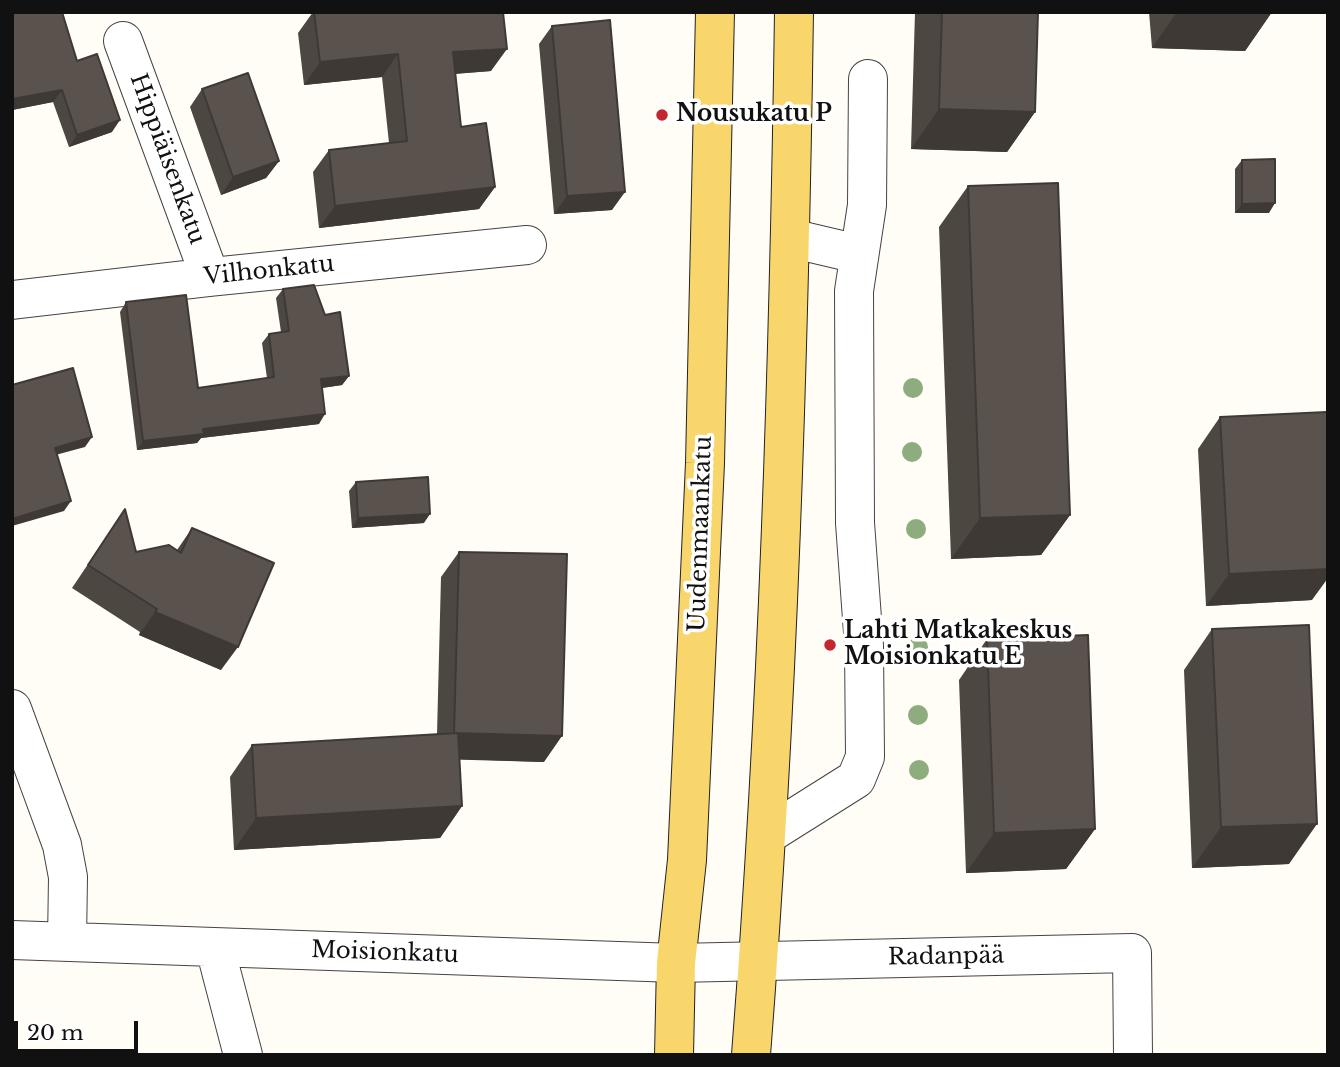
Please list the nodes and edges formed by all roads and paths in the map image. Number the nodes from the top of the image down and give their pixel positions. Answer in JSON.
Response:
{"nodes":[{"id":1,"x":715,"y":12,"type":"edge"},
{"id":2,"x":794,"y":12,"type":"edge"},
{"id":3,"x":123,"y":41,"type":"dead end"},
{"id":4,"x":868,"y":79,"type":"dead end"},
{"id":5,"x":790,"y":239,"type":"junction"},
{"id":6,"x":527,"y":245,"type":"dead end"},
{"id":7,"x":858,"y":254,"type":"junction"},
{"id":8,"x":211,"y":276,"type":"junction"},
{"id":9,"x":12,"y":300,"type":"edge"},
{"id":10,"x":12,"y":709,"type":"edge"},
{"id":11,"x":767,"y":835,"type":"junction"},
{"id":12,"x":12,"y":940,"type":"edge"},
{"id":13,"x":67,"y":942,"type":"junction"},
{"id":14,"x":215,"y":948,"type":"junction"},
{"id":15,"x":759,"y":962,"type":"junction"},
{"id":16,"x":676,"y":963,"type":"junction"},
{"id":17,"x":243,"y":1055,"type":"edge"},
{"id":18,"x":674,"y":1055,"type":"edge"},
{"id":19,"x":751,"y":1055,"type":"edge"},
{"id":20,"x":1133,"y":1055,"type":"edge"}],
"edges":[{"from":1,"to":16,"type":"main road","name":"Uudenmaankatu"},
{"from":2,"to":5,"type":"main road"},
{"from":3,"to":8,"type":"street","name":"Hippiäisenkatu"},
{"from":4,"to":7,"type":"street"},
{"from":5,"to":7,"type":"street"},
{"from":5,"to":11,"type":"main road"},
{"from":6,"to":8,"type":"street","name":"Vilhonkatu"},
{"from":7,"to":11,"type":"street"},
{"from":8,"to":9,"type":"street","name":"Vilhonkatu"},
{"from":10,"to":13,"type":"street"},
{"from":11,"to":15,"type":"main road"},
{"from":12,"to":13,"type":"street","name":"Moisionkatu"},
{"from":13,"to":14,"type":"street","name":"Moisionkatu"},
{"from":14,"to":16,"type":"street","name":"Moisionkatu"},
{"from":14,"to":17,"type":"street"},
{"from":15,"to":16,"type":"street","name":"Moisionkatu"},
{"from":15,"to":19,"type":"main road"},
{"from":15,"to":20,"type":"street","name":"Radanpää"},
{"from":16,"to":18,"type":"main road","name":"Uudenmaankatu"}]}
